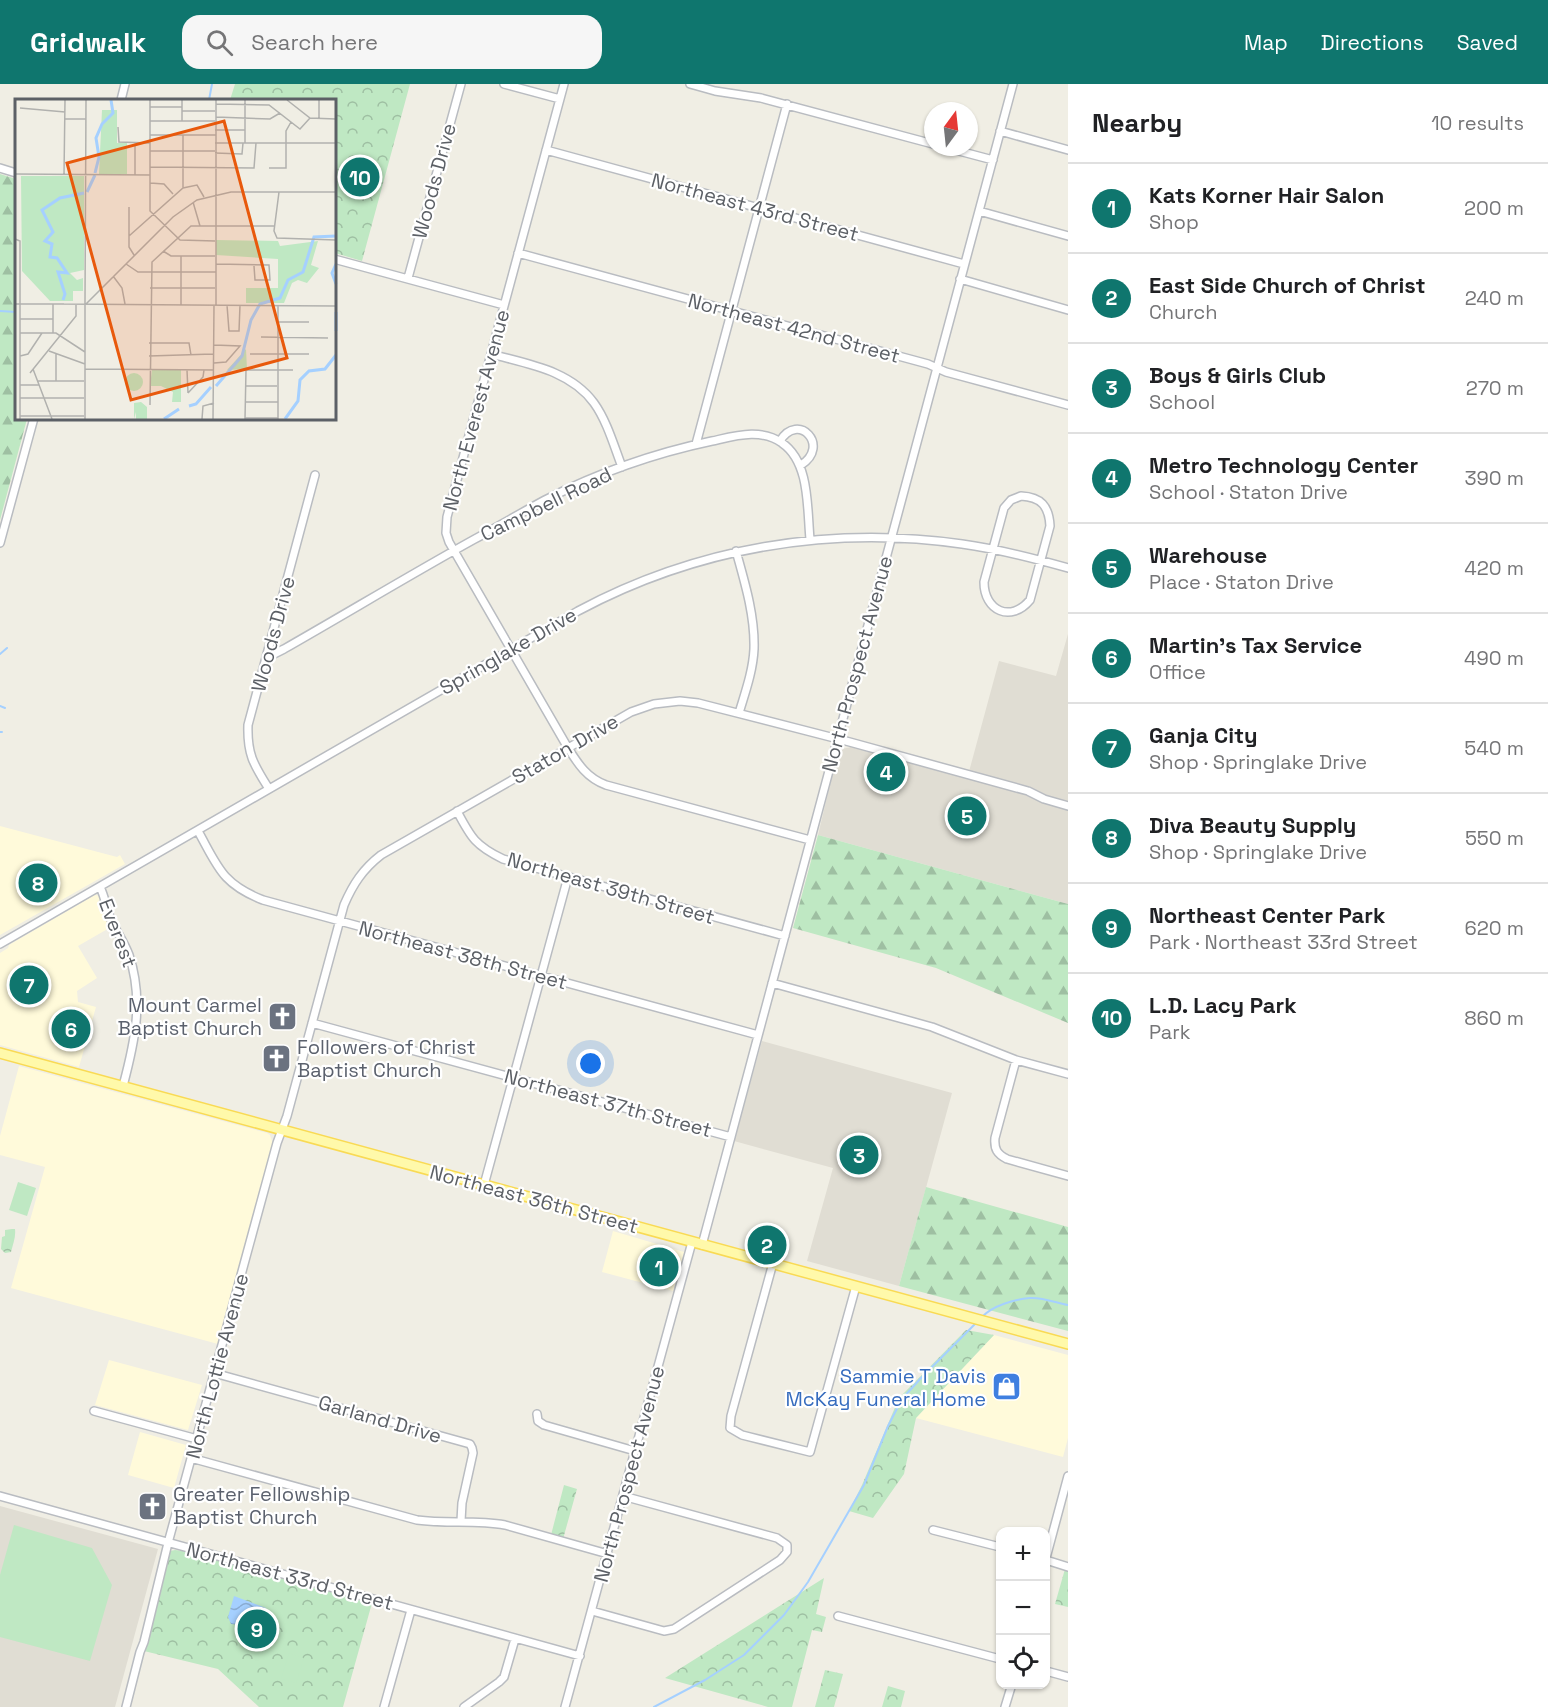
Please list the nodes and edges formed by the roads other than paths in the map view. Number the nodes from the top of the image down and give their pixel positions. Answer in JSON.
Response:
{"nodes":[{"id":1,"x":125,"y":84,"type":"edge"},
{"id":2,"x":461,"y":84,"type":"edge"},
{"id":3,"x":504,"y":84,"type":"edge"},
{"id":4,"x":564,"y":84,"type":"edge"},
{"id":5,"x":690,"y":84,"type":"edge"},
{"id":6,"x":1013,"y":84,"type":"edge"},
{"id":7,"x":121,"y":99,"type":"edge"},
{"id":8,"x":560,"y":99,"type":"junction"},
{"id":9,"x":786,"y":105,"type":"junction"},
{"id":10,"x":1000,"y":132,"type":"junction"},
{"id":11,"x":924,"y":142,"type":"edge"},
{"id":12,"x":546,"y":150,"type":"junction"},
{"id":13,"x":1068,"y":150,"type":"edge"},
{"id":14,"x":978,"y":156,"type":"edge"},
{"id":15,"x":993,"y":160,"type":"junction"},
{"id":16,"x":0,"y":168,"type":"edge"},
{"id":17,"x":15,"y":173,"type":"edge"},
{"id":18,"x":759,"y":208,"type":"junction"},
{"id":19,"x":979,"y":211,"type":"junction"},
{"id":20,"x":1068,"y":236,"type":"edge"},
{"id":21,"x":518,"y":254,"type":"junction"},
{"id":22,"x":336,"y":260,"type":"edge"},
{"id":23,"x":964,"y":264,"type":"junction"},
{"id":24,"x":408,"y":278,"type":"junction"},
{"id":25,"x":960,"y":279,"type":"junction"},
{"id":26,"x":504,"y":305,"type":"junction"},
{"id":27,"x":1068,"y":310,"type":"edge"},
{"id":28,"x":732,"y":311,"type":"junction"},
{"id":29,"x":491,"y":354,"type":"junction"},
{"id":30,"x":937,"y":368,"type":"junction"},
{"id":31,"x":1068,"y":405,"type":"edge"},
{"id":32,"x":33,"y":420,"type":"edge"},
{"id":33,"x":780,"y":441,"type":"junction"},
{"id":34,"x":696,"y":444,"type":"junction"},
{"id":35,"x":801,"y":465,"type":"junction"},
{"id":36,"x":622,"y":467,"type":"junction"},
{"id":37,"x":315,"y":476,"type":"dead end"},
{"id":38,"x":891,"y":537,"type":"junction"},
{"id":39,"x":810,"y":539,"type":"junction"},
{"id":40,"x":0,"y":543,"type":"edge"},
{"id":41,"x":992,"y":549,"type":"junction"},
{"id":42,"x":454,"y":551,"type":"junction"},
{"id":43,"x":736,"y":551,"type":"junction"},
{"id":44,"x":1041,"y":561,"type":"junction"},
{"id":45,"x":1068,"y":568,"type":"edge"},
{"id":46,"x":511,"y":650,"type":"junction"},
{"id":47,"x":266,"y":658,"type":"junction"},
{"id":48,"x":739,"y":714,"type":"junction"},
{"id":49,"x":837,"y":739,"type":"junction"},
{"id":50,"x":567,"y":748,"type":"junction"},
{"id":51,"x":269,"y":789,"type":"junction"},
{"id":52,"x":1068,"y":806,"type":"edge"},
{"id":53,"x":457,"y":811,"type":"junction"},
{"id":54,"x":198,"y":831,"type":"junction"},
{"id":55,"x":810,"y":840,"type":"junction"},
{"id":56,"x":568,"y":877,"type":"junction"},
{"id":57,"x":100,"y":887,"type":"junction"},
{"id":58,"x":340,"y":921,"type":"junction"},
{"id":59,"x":785,"y":936,"type":"junction"},
{"id":60,"x":0,"y":944,"type":"edge"},
{"id":61,"x":541,"y":976,"type":"junction"},
{"id":62,"x":772,"y":983,"type":"junction"},
{"id":63,"x":312,"y":1023,"type":"junction"},
{"id":64,"x":758,"y":1035,"type":"junction"},
{"id":65,"x":0,"y":1053,"type":"edge"},
{"id":66,"x":1016,"y":1060,"type":"junction"},
{"id":67,"x":1068,"y":1074,"type":"edge"},
{"id":68,"x":514,"y":1077,"type":"junction"},
{"id":69,"x":123,"y":1086,"type":"junction"},
{"id":70,"x":282,"y":1130,"type":"junction"},
{"id":71,"x":731,"y":1137,"type":"junction"},
{"id":72,"x":1068,"y":1176,"type":"edge"},
{"id":73,"x":484,"y":1185,"type":"junction"},
{"id":74,"x":697,"y":1243,"type":"junction"},
{"id":75,"x":773,"y":1263,"type":"junction"},
{"id":76,"x":856,"y":1286,"type":"junction"},
{"id":77,"x":1068,"y":1344,"type":"edge"},
{"id":78,"x":214,"y":1373,"type":"junction"},
{"id":79,"x":94,"y":1411,"type":"dead end"},
{"id":80,"x":537,"y":1414,"type":"dead end"},
{"id":81,"x":197,"y":1439,"type":"junction"},
{"id":82,"x":635,"y":1451,"type":"junction"},
{"id":83,"x":191,"y":1458,"type":"junction"},
{"id":84,"x":1068,"y":1476,"type":"edge"},
{"id":85,"x":0,"y":1496,"type":"edge"},
{"id":86,"x":623,"y":1496,"type":"junction"},
{"id":87,"x":461,"y":1521,"type":"junction"},
{"id":88,"x":933,"y":1530,"type":"dead end"},
{"id":89,"x":168,"y":1543,"type":"junction"},
{"id":90,"x":1050,"y":1544,"type":"edge"},
{"id":91,"x":996,"y":1546,"type":"edge"},
{"id":92,"x":608,"y":1554,"type":"junction"},
{"id":93,"x":1050,"y":1560,"type":"edge"},
{"id":94,"x":1068,"y":1567,"type":"edge"},
{"id":95,"x":411,"y":1610,"type":"junction"},
{"id":96,"x":592,"y":1611,"type":"junction"},
{"id":97,"x":838,"y":1616,"type":"dead end"},
{"id":98,"x":515,"y":1639,"type":"junction"},
{"id":99,"x":580,"y":1656,"type":"junction"},
{"id":100,"x":996,"y":1658,"type":"edge"},
{"id":101,"x":1050,"y":1672,"type":"edge"},
{"id":102,"x":1068,"y":1677,"type":"edge"},
{"id":103,"x":1010,"y":1689,"type":"edge"},
{"id":104,"x":126,"y":1707,"type":"edge"},
{"id":105,"x":384,"y":1707,"type":"edge"},
{"id":106,"x":464,"y":1707,"type":"edge"},
{"id":107,"x":566,"y":1707,"type":"edge"},
{"id":108,"x":1005,"y":1707,"type":"edge"}],
"edges":[{"from":1,"to":7,"type":"street"},
{"from":2,"to":24,"type":"street","name":"Woods Drive"},
{"from":3,"to":8,"type":"street"},
{"from":4,"to":8,"type":"street","name":"North Everest Avenue"},
{"from":5,"to":9,"type":"street"},
{"from":6,"to":10,"type":"street","name":"North Prospect Avenue"},
{"from":8,"to":12,"type":"street","name":"North Everest Avenue"},
{"from":9,"to":11,"type":"street"},
{"from":9,"to":18,"type":"street"},
{"from":10,"to":13,"type":"street"},
{"from":10,"to":15,"type":"street","name":"North Prospect Avenue"},
{"from":12,"to":18,"type":"street","name":"Northeast 43rd Street"},
{"from":12,"to":21,"type":"street","name":"North Everest Avenue"},
{"from":14,"to":15,"type":"street"},
{"from":15,"to":19,"type":"street","name":"North Prospect Avenue"},
{"from":16,"to":17,"type":"street"},
{"from":18,"to":23,"type":"street","name":"Northeast 43rd Street"},
{"from":18,"to":28,"type":"street"},
{"from":19,"to":20,"type":"street"},
{"from":19,"to":23,"type":"street","name":"North Prospect Avenue"},
{"from":21,"to":26,"type":"street","name":"North Everest Avenue"},
{"from":21,"to":28,"type":"street","name":"Northeast 42nd Street"},
{"from":22,"to":24,"type":"street"},
{"from":23,"to":25,"type":"street","name":"North Prospect Avenue"},
{"from":24,"to":26,"type":"street"},
{"from":25,"to":27,"type":"street"},
{"from":25,"to":30,"type":"street","name":"North Prospect Avenue"},
{"from":26,"to":29,"type":"street","name":"North Everest Avenue"},
{"from":28,"to":30,"type":"street","name":"Northeast 42nd Street"},
{"from":28,"to":34,"type":"street"},
{"from":29,"to":36,"type":"street"},
{"from":29,"to":42,"type":"street","name":"North Everest Avenue"},
{"from":30,"to":31,"type":"street","name":"Northeast 42nd Street"},
{"from":30,"to":38,"type":"street","name":"North Prospect Avenue"},
{"from":32,"to":40,"type":"street"},
{"from":33,"to":34,"type":"street","name":"Campbell Road"},
{"from":33,"to":35,"type":"street"},
{"from":33,"to":35,"type":"street"},
{"from":34,"to":36,"type":"street","name":"Campbell Road"},
{"from":35,"to":39,"type":"street"},
{"from":36,"to":42,"type":"street","name":"Campbell Road"},
{"from":37,"to":47,"type":"street","name":"Woods Drive"},
{"from":38,"to":39,"type":"street","name":"Springlake Drive"},
{"from":38,"to":41,"type":"street","name":"Springlake Drive"},
{"from":38,"to":49,"type":"street","name":"North Prospect Avenue"},
{"from":39,"to":43,"type":"street","name":"Springlake Drive"},
{"from":41,"to":44,"type":"street","name":"Springlake Drive"},
{"from":41,"to":44,"type":"street"},
{"from":41,"to":44,"type":"street"},
{"from":42,"to":46,"type":"street","name":"North Everest Avenue"},
{"from":42,"to":47,"type":"street","name":"Campbell Road"},
{"from":43,"to":46,"type":"street","name":"Springlake Drive"},
{"from":43,"to":48,"type":"street"},
{"from":44,"to":45,"type":"street","name":"Springlake Drive"},
{"from":46,"to":50,"type":"street","name":"North Everest Avenue"},
{"from":46,"to":51,"type":"street","name":"Springlake Drive"},
{"from":47,"to":51,"type":"street","name":"Woods Drive"},
{"from":48,"to":49,"type":"street","name":"Staton Drive"},
{"from":48,"to":50,"type":"street","name":"Staton Drive"},
{"from":49,"to":52,"type":"street","name":"Staton Drive"},
{"from":49,"to":55,"type":"street","name":"North Prospect Avenue"},
{"from":50,"to":53,"type":"street","name":"Staton Drive"},
{"from":50,"to":55,"type":"street","name":"North Everest Avenue"},
{"from":51,"to":54,"type":"street","name":"Springlake Drive"},
{"from":53,"to":56,"type":"street","name":"Northeast 39th Street"},
{"from":53,"to":58,"type":"street","name":"Staton Drive"},
{"from":54,"to":57,"type":"street","name":"Springlake Drive"},
{"from":54,"to":58,"type":"street","name":"Northeast 38th Street"},
{"from":55,"to":59,"type":"street","name":"North Prospect Avenue"},
{"from":56,"to":59,"type":"street","name":"Northeast 39th Street"},
{"from":56,"to":61,"type":"street"},
{"from":57,"to":60,"type":"street","name":"Springlake Drive"},
{"from":57,"to":69,"type":"street","name":"Everest"},
{"from":58,"to":61,"type":"street","name":"Northeast 38th Street"},
{"from":58,"to":63,"type":"street","name":"Staton Drive"},
{"from":59,"to":62,"type":"street","name":"North Prospect Avenue"},
{"from":61,"to":64,"type":"street","name":"Northeast 38th Street"},
{"from":61,"to":68,"type":"street"},
{"from":62,"to":64,"type":"street","name":"North Prospect Avenue"},
{"from":62,"to":66,"type":"street"},
{"from":63,"to":68,"type":"street","name":"Northeast 37th Street"},
{"from":63,"to":70,"type":"street","name":"Staton Drive"},
{"from":64,"to":71,"type":"street","name":"North Prospect Avenue"},
{"from":65,"to":69,"type":"main road","name":"Northeast 36th Street"},
{"from":66,"to":67,"type":"street"},
{"from":66,"to":72,"type":"street"},
{"from":68,"to":71,"type":"street","name":"Northeast 37th Street"},
{"from":68,"to":73,"type":"street"},
{"from":69,"to":70,"type":"main road","name":"Northeast 36th Street"},
{"from":70,"to":73,"type":"main road","name":"Northeast 36th Street"},
{"from":70,"to":78,"type":"street","name":"North Lottie Avenue"},
{"from":71,"to":74,"type":"street","name":"North Prospect Avenue"},
{"from":73,"to":74,"type":"main road","name":"Northeast 36th Street"},
{"from":74,"to":75,"type":"main road","name":"Northeast 36th Street"},
{"from":74,"to":82,"type":"street","name":"North Prospect Avenue"},
{"from":75,"to":76,"type":"main road","name":"Northeast 36th Street"},
{"from":75,"to":76,"type":"street"},
{"from":76,"to":77,"type":"main road","name":"Northeast 36th Street"},
{"from":78,"to":81,"type":"street","name":"North Lottie Avenue"},
{"from":78,"to":87,"type":"street","name":"Garland Drive"},
{"from":79,"to":81,"type":"street"},
{"from":80,"to":82,"type":"street"},
{"from":81,"to":83,"type":"street","name":"North Lottie Avenue"},
{"from":82,"to":86,"type":"street","name":"North Prospect Avenue"},
{"from":83,"to":87,"type":"street"},
{"from":83,"to":89,"type":"street","name":"North Lottie Avenue"},
{"from":84,"to":90,"type":"street"},
{"from":85,"to":89,"type":"street","name":"Northeast 33rd Street"},
{"from":86,"to":92,"type":"street","name":"North Prospect Avenue"},
{"from":86,"to":96,"type":"street"},
{"from":87,"to":92,"type":"street"},
{"from":88,"to":91,"type":"street"},
{"from":89,"to":95,"type":"street","name":"Northeast 33rd Street"},
{"from":89,"to":104,"type":"street","name":"North Lottie Avenue"},
{"from":92,"to":96,"type":"street","name":"North Prospect Avenue"},
{"from":93,"to":94,"type":"street"},
{"from":95,"to":98,"type":"street","name":"Northeast 33rd Street"},
{"from":95,"to":105,"type":"street"},
{"from":96,"to":99,"type":"street","name":"North Prospect Avenue"},
{"from":97,"to":100,"type":"street"},
{"from":98,"to":99,"type":"street","name":"Northeast 33rd Street"},
{"from":98,"to":106,"type":"street"},
{"from":99,"to":107,"type":"street","name":"North Prospect Avenue"},
{"from":101,"to":102,"type":"street"},
{"from":103,"to":108,"type":"street"}]}
